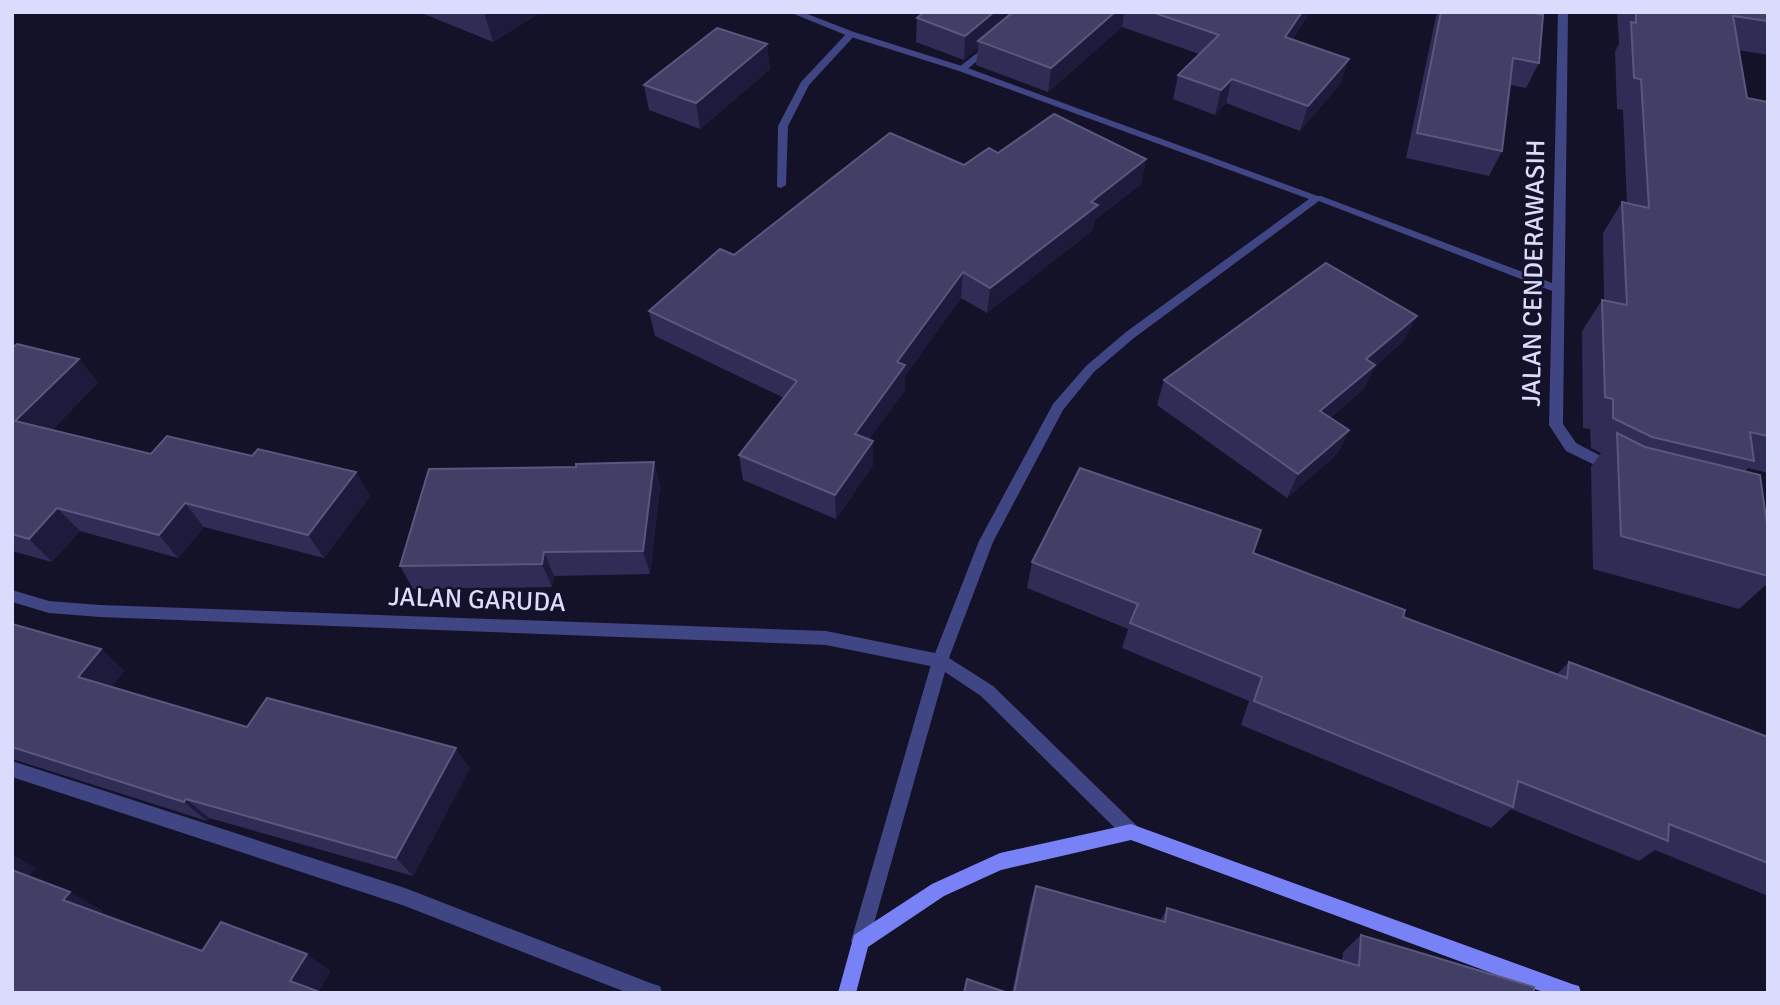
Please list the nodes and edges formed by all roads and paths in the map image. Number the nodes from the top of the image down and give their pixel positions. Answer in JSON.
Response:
{"nodes":[{"id":1,"x":793,"y":12,"type":"edge"},
{"id":2,"x":1563,"y":12,"type":"edge"},
{"id":3,"x":851,"y":34,"type":"junction"},
{"id":4,"x":1002,"y":37,"type":"edge"},
{"id":5,"x":962,"y":69,"type":"junction"},
{"id":6,"x":781,"y":185,"type":"dead end"},
{"id":7,"x":1317,"y":198,"type":"junction"},
{"id":8,"x":1558,"y":289,"type":"junction"},
{"id":9,"x":1623,"y":474,"type":"edge"},
{"id":10,"x":12,"y":596,"type":"edge"},
{"id":11,"x":940,"y":661,"type":"junction"},
{"id":12,"x":12,"y":769,"type":"edge"},
{"id":13,"x":1131,"y":832,"type":"junction"},
{"id":14,"x":860,"y":941,"type":"junction"},
{"id":15,"x":653,"y":993,"type":"edge"},
{"id":16,"x":847,"y":993,"type":"edge"},
{"id":17,"x":1572,"y":993,"type":"edge"}],
"edges":[{"from":1,"to":3,"type":"street"},
{"from":2,"to":8,"type":"street","name":"JALAN CENDERAWASIH"},
{"from":3,"to":5,"type":"street"},
{"from":3,"to":6,"type":"street"},
{"from":4,"to":5,"type":"street"},
{"from":5,"to":7,"type":"street"},
{"from":7,"to":8,"type":"street"},
{"from":7,"to":11,"type":"street"},
{"from":8,"to":9,"type":"street","name":"JALAN CENDERAWASIH"},
{"from":10,"to":11,"type":"street","name":"JALAN GARUDA"},
{"from":11,"to":13,"type":"street"},
{"from":11,"to":14,"type":"street"},
{"from":12,"to":15,"type":"street"},
{"from":13,"to":14,"type":"main road"},
{"from":13,"to":17,"type":"main road"},
{"from":14,"to":16,"type":"main road"}]}
